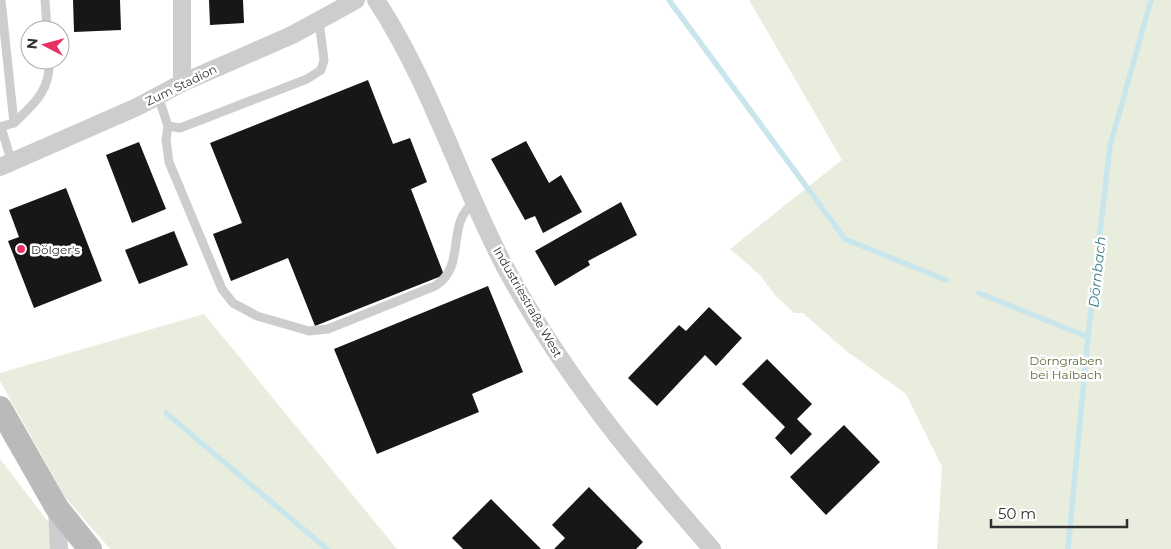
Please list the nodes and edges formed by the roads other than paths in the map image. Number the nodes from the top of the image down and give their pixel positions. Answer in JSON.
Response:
{"nodes":[{"id":1,"x":1,"y":0,"type":"edge"},
{"id":2,"x":45,"y":0,"type":"edge"},
{"id":3,"x":182,"y":0,"type":"edge"},
{"id":4,"x":356,"y":0,"type":"edge"},
{"id":5,"x":376,"y":0,"type":"edge"},
{"id":6,"x":1,"y":13,"type":"edge"},
{"id":7,"x":46,"y":20,"type":"edge"},
{"id":8,"x":318,"y":21,"type":"junction"},
{"id":9,"x":48,"y":70,"type":"edge"},
{"id":10,"x":182,"y":83,"type":"junction"},
{"id":11,"x":158,"y":96,"type":"junction"},
{"id":12,"x":14,"y":123,"type":"junction"},
{"id":13,"x":168,"y":126,"type":"junction"},
{"id":14,"x":1,"y":127,"type":"edge"},
{"id":15,"x":3,"y":164,"type":"edge"},
{"id":16,"x":475,"y":202,"type":"junction"},
{"id":17,"x":0,"y":408,"type":"edge"},
{"id":18,"x":57,"y":508,"type":"junction"},
{"id":19,"x":59,"y":549,"type":"edge"},
{"id":20,"x":90,"y":549,"type":"edge"},
{"id":21,"x":712,"y":549,"type":"edge"}],
"edges":[{"from":1,"to":6,"type":"lane"},
{"from":2,"to":7,"type":"lane"},
{"from":3,"to":10,"type":"street"},
{"from":4,"to":8,"type":"street","name":"Zum Stadion"},
{"from":5,"to":16,"type":"street","name":"Industriestraße West"},
{"from":6,"to":12,"type":"lane"},
{"from":8,"to":10,"type":"street","name":"Zum Stadion"},
{"from":8,"to":13,"type":"lane"},
{"from":9,"to":12,"type":"lane"},
{"from":10,"to":11,"type":"street","name":"Zum Stadion"},
{"from":11,"to":13,"type":"lane"},
{"from":11,"to":15,"type":"street","name":"Zum Stadion"},
{"from":12,"to":14,"type":"lane"},
{"from":13,"to":16,"type":"lane"},
{"from":14,"to":15,"type":"lane"},
{"from":16,"to":21,"type":"street","name":"Industriestraße West"},
{"from":17,"to":18,"type":"main road"},
{"from":18,"to":19,"type":"street"},
{"from":18,"to":20,"type":"main road"}]}
